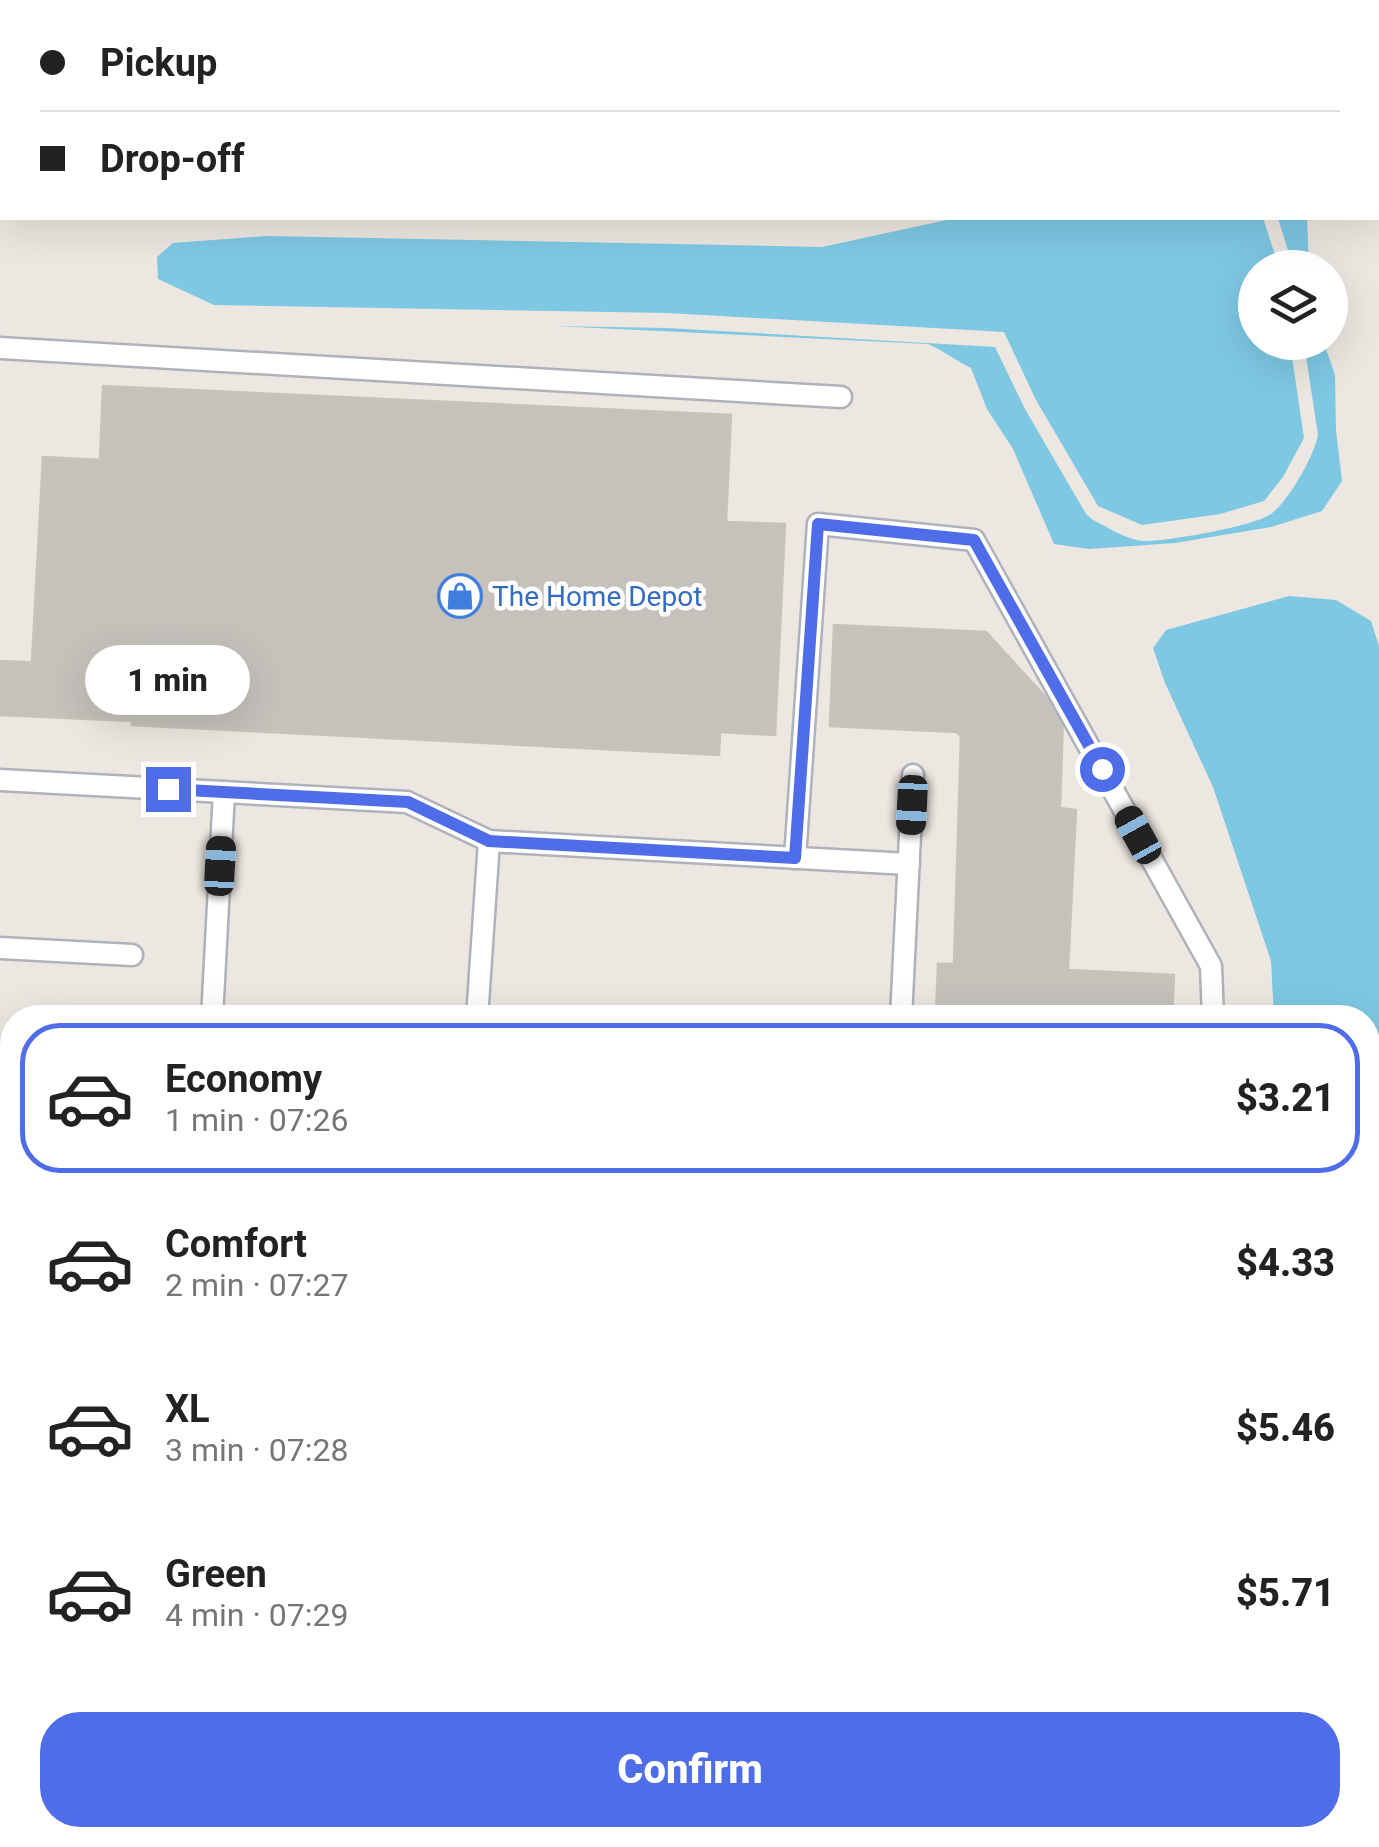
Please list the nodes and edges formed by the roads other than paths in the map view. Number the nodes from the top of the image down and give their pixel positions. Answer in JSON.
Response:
{"nodes":[{"id":1,"x":0,"y":348,"type":"edge"},
{"id":2,"x":841,"y":397,"type":"dead end"},
{"id":3,"x":913,"y":775,"type":"dead end"},
{"id":4,"x":0,"y":780,"type":"edge"},
{"id":5,"x":224,"y":792,"type":"junction"},
{"id":6,"x":489,"y":841,"type":"junction"},
{"id":7,"x":795,"y":858,"type":"junction"},
{"id":8,"x":908,"y":864,"type":"junction"},
{"id":9,"x":0,"y":948,"type":"edge"},
{"id":10,"x":132,"y":955,"type":"dead end"},
{"id":11,"x":213,"y":1005,"type":"edge"},
{"id":12,"x":478,"y":1005,"type":"edge"},
{"id":13,"x":902,"y":1005,"type":"edge"},
{"id":14,"x":1212,"y":1005,"type":"edge"}],
"edges":[{"from":1,"to":2,"type":"lane"},
{"from":3,"to":8,"type":"lane"},
{"from":4,"to":5,"type":"lane"},
{"from":5,"to":6,"type":"lane"},
{"from":5,"to":11,"type":"lane"},
{"from":6,"to":7,"type":"lane"},
{"from":6,"to":12,"type":"lane"},
{"from":7,"to":8,"type":"lane"},
{"from":7,"to":14,"type":"lane"},
{"from":8,"to":13,"type":"lane"},
{"from":9,"to":10,"type":"lane"}]}
